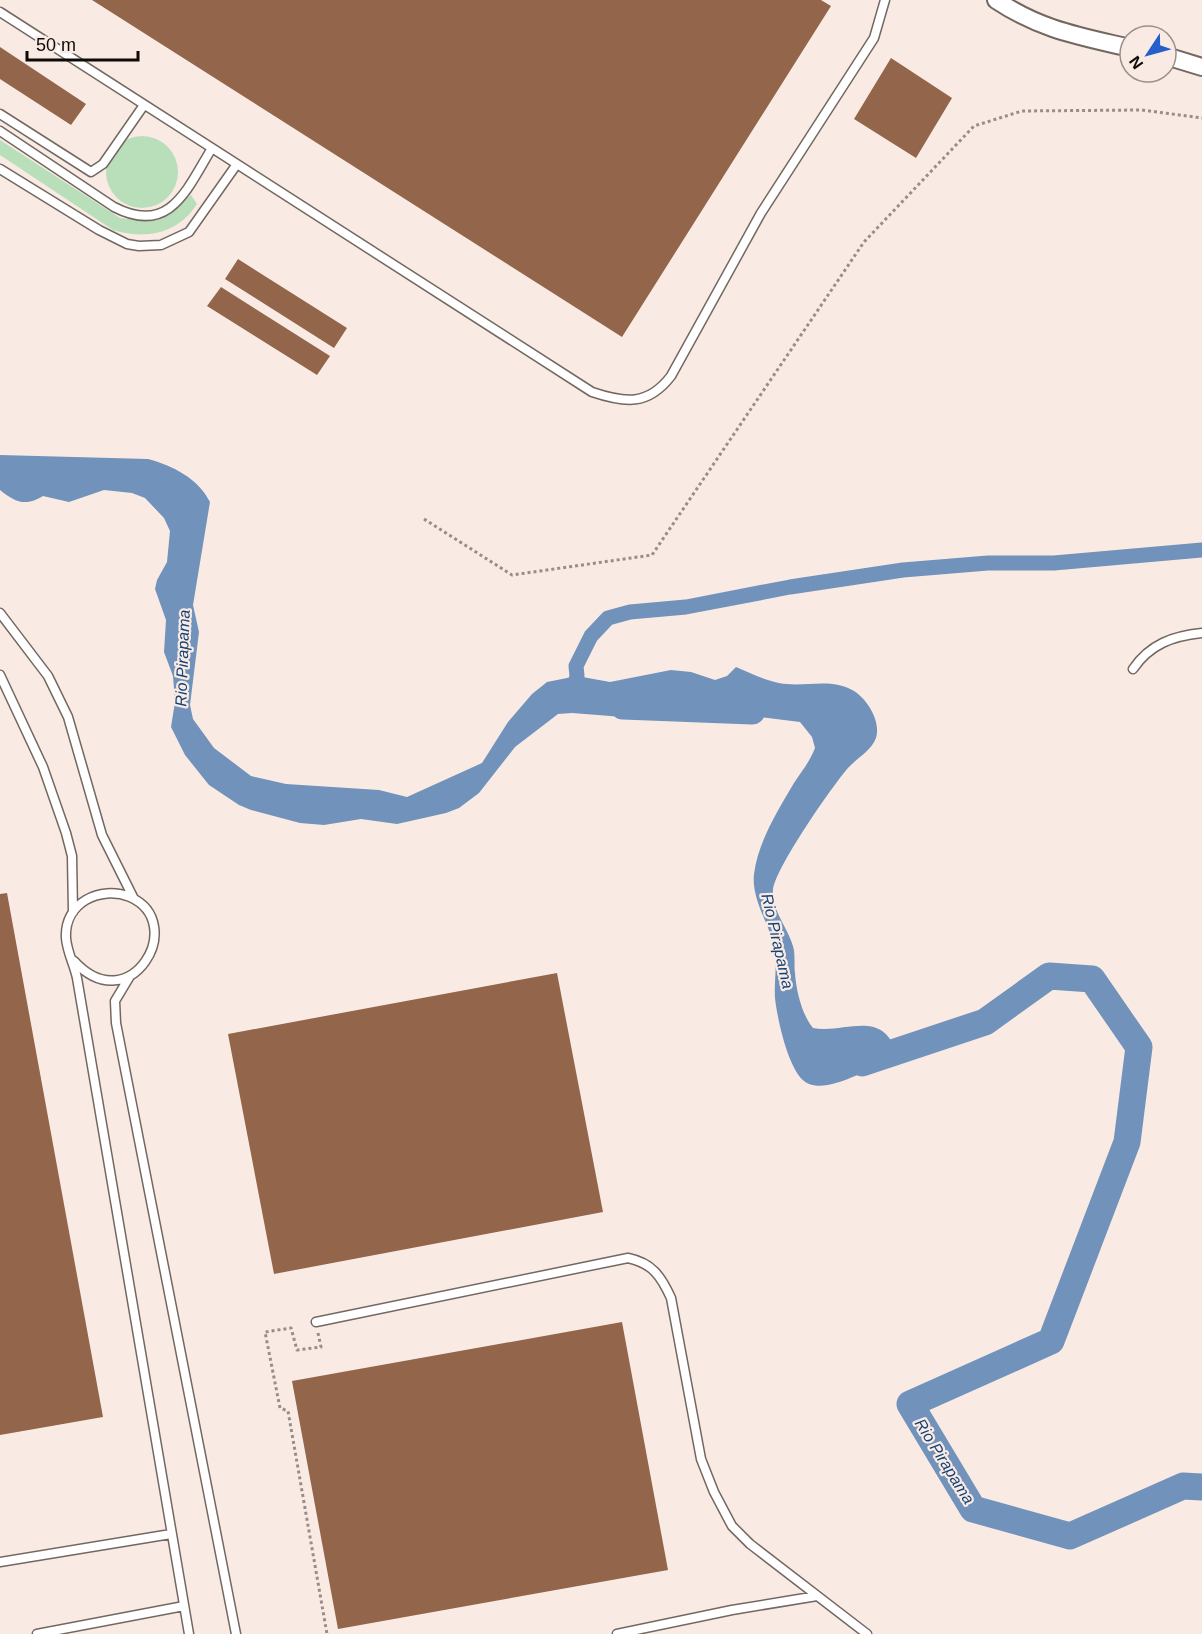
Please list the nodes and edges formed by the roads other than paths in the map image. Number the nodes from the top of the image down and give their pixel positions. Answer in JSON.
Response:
{"nodes":[{"id":1,"x":885,"y":0,"type":"edge"},
{"id":2,"x":996,"y":0,"type":"edge"},
{"id":3,"x":0,"y":12,"type":"edge"},
{"id":4,"x":1118,"y":45,"type":"edge"},
{"id":5,"x":1178,"y":60,"type":"edge"},
{"id":6,"x":1202,"y":67,"type":"edge"},
{"id":7,"x":144,"y":105,"type":"junction"},
{"id":8,"x":0,"y":114,"type":"edge"},
{"id":9,"x":0,"y":131,"type":"edge"},
{"id":10,"x":212,"y":148,"type":"junction"},
{"id":11,"x":237,"y":164,"type":"junction"},
{"id":12,"x":0,"y":169,"type":"edge"},
{"id":13,"x":0,"y":613,"type":"edge"},
{"id":14,"x":1202,"y":633,"type":"edge"},
{"id":15,"x":1133,"y":669,"type":"dead end"},
{"id":16,"x":0,"y":675,"type":"edge"},
{"id":17,"x":134,"y":899,"type":"junction"},
{"id":18,"x":73,"y":912,"type":"junction"},
{"id":19,"x":74,"y":962,"type":"junction"},
{"id":20,"x":130,"y":976,"type":"junction"},
{"id":21,"x":316,"y":1322,"type":"road end"},
{"id":22,"x":171,"y":1534,"type":"junction"},
{"id":23,"x":0,"y":1562,"type":"edge"},
{"id":24,"x":817,"y":1596,"type":"junction"},
{"id":25,"x":184,"y":1606,"type":"junction"},
{"id":26,"x":37,"y":1634,"type":"edge"},
{"id":27,"x":189,"y":1634,"type":"edge"},
{"id":28,"x":236,"y":1634,"type":"edge"},
{"id":29,"x":617,"y":1634,"type":"edge"},
{"id":30,"x":867,"y":1634,"type":"edge"}],
"edges":[{"from":1,"to":11,"type":"lane"},
{"from":2,"to":4,"type":"street"},
{"from":3,"to":7,"type":"lane"},
{"from":5,"to":6,"type":"street"},
{"from":7,"to":8,"type":"lane"},
{"from":7,"to":10,"type":"lane"},
{"from":9,"to":10,"type":"lane"},
{"from":10,"to":11,"type":"lane"},
{"from":11,"to":12,"type":"lane"},
{"from":13,"to":17,"type":"lane"},
{"from":14,"to":15,"type":"lane"},
{"from":16,"to":18,"type":"lane"},
{"from":17,"to":18,"type":"lane"},
{"from":17,"to":20,"type":"lane"},
{"from":18,"to":19,"type":"lane"},
{"from":19,"to":20,"type":"lane"},
{"from":19,"to":22,"type":"lane"},
{"from":20,"to":28,"type":"lane"},
{"from":21,"to":24,"type":"lane"},
{"from":22,"to":23,"type":"lane"},
{"from":22,"to":25,"type":"lane"},
{"from":24,"to":29,"type":"lane"},
{"from":24,"to":30,"type":"lane"},
{"from":25,"to":26,"type":"lane"},
{"from":25,"to":27,"type":"lane"}]}
